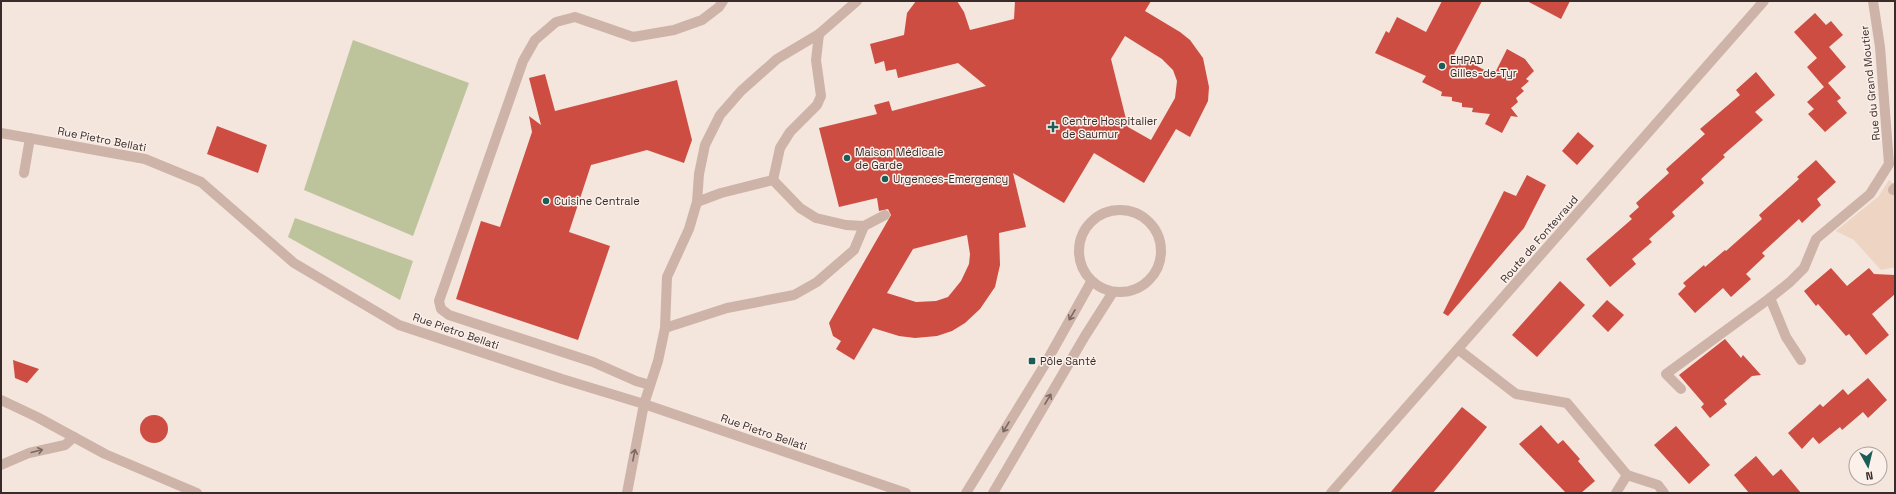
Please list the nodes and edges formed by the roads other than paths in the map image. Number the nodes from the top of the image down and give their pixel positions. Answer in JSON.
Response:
{"nodes":[{"id":1,"x":723,"y":1,"type":"edge"},
{"id":2,"x":857,"y":1,"type":"edge"},
{"id":3,"x":1764,"y":1,"type":"edge"},
{"id":4,"x":1873,"y":1,"type":"edge"},
{"id":5,"x":819,"y":34,"type":"junction"},
{"id":6,"x":1,"y":133,"type":"edge"},
{"id":7,"x":30,"y":138,"type":"junction"},
{"id":8,"x":1892,"y":167,"type":"edge"},
{"id":9,"x":24,"y":173,"type":"dead end"},
{"id":10,"x":773,"y":180,"type":"junction"},
{"id":11,"x":697,"y":202,"type":"junction"},
{"id":12,"x":885,"y":215,"type":"dead end"},
{"id":13,"x":864,"y":226,"type":"junction"},
{"id":14,"x":1091,"y":282,"type":"junction"},
{"id":15,"x":1113,"y":292,"type":"junction"},
{"id":16,"x":1770,"y":298,"type":"junction"},
{"id":17,"x":665,"y":328,"type":"junction"},
{"id":18,"x":1459,"y":350,"type":"junction"},
{"id":19,"x":1801,"y":360,"type":"dead end"},
{"id":20,"x":650,"y":385,"type":"junction"},
{"id":21,"x":1680,"y":390,"type":"dead end"},
{"id":22,"x":1,"y":400,"type":"edge"},
{"id":23,"x":644,"y":404,"type":"junction"},
{"id":24,"x":74,"y":437,"type":"junction"},
{"id":25,"x":1,"y":465,"type":"edge"},
{"id":26,"x":1627,"y":475,"type":"junction"},
{"id":27,"x":197,"y":493,"type":"edge"},
{"id":28,"x":627,"y":493,"type":"edge"},
{"id":29,"x":906,"y":493,"type":"edge"},
{"id":30,"x":966,"y":493,"type":"edge"},
{"id":31,"x":993,"y":493,"type":"edge"},
{"id":32,"x":1331,"y":493,"type":"edge"},
{"id":33,"x":1616,"y":493,"type":"edge"},
{"id":34,"x":1664,"y":493,"type":"edge"}],
"edges":[{"from":1,"to":20,"type":"street"},
{"from":2,"to":5,"type":"street"},
{"from":3,"to":18,"type":"street","name":"Route de Fontevraud"},
{"from":4,"to":8,"type":"street","name":"Rue du Grand Moutier"},
{"from":5,"to":10,"type":"street"},
{"from":5,"to":11,"type":"street"},
{"from":6,"to":7,"type":"street","name":"Rue Pietro Bellati"},
{"from":7,"to":9,"type":"street"},
{"from":7,"to":23,"type":"street","name":"Rue Pietro Bellati"},
{"from":8,"to":16,"type":"street","name":"Rue du Grand Moutier"},
{"from":10,"to":11,"type":"street"},
{"from":10,"to":13,"type":"street"},
{"from":11,"to":17,"type":"street"},
{"from":12,"to":13,"type":"street"},
{"from":13,"to":17,"type":"street"},
{"from":14,"to":15,"type":"street"},
{"from":14,"to":15,"type":"street"},
{"from":14,"to":30,"type":"street","one_way":true},
{"from":31,"to":15,"type":"street","one_way":true},
{"from":16,"to":19,"type":"street"},
{"from":16,"to":21,"type":"street","name":"Rue du Grand Moutier"},
{"from":17,"to":20,"type":"street"},
{"from":18,"to":26,"type":"street"},
{"from":18,"to":32,"type":"street","name":"Route de Fontevraud"},
{"from":20,"to":23,"type":"street"},
{"from":22,"to":24,"type":"street"},
{"from":28,"to":23,"type":"street","one_way":true},
{"from":23,"to":29,"type":"street","name":"Rue Pietro Bellati"},
{"from":25,"to":24,"type":"street","one_way":true},
{"from":24,"to":27,"type":"street"},
{"from":26,"to":33,"type":"street"},
{"from":26,"to":34,"type":"street"}]}
